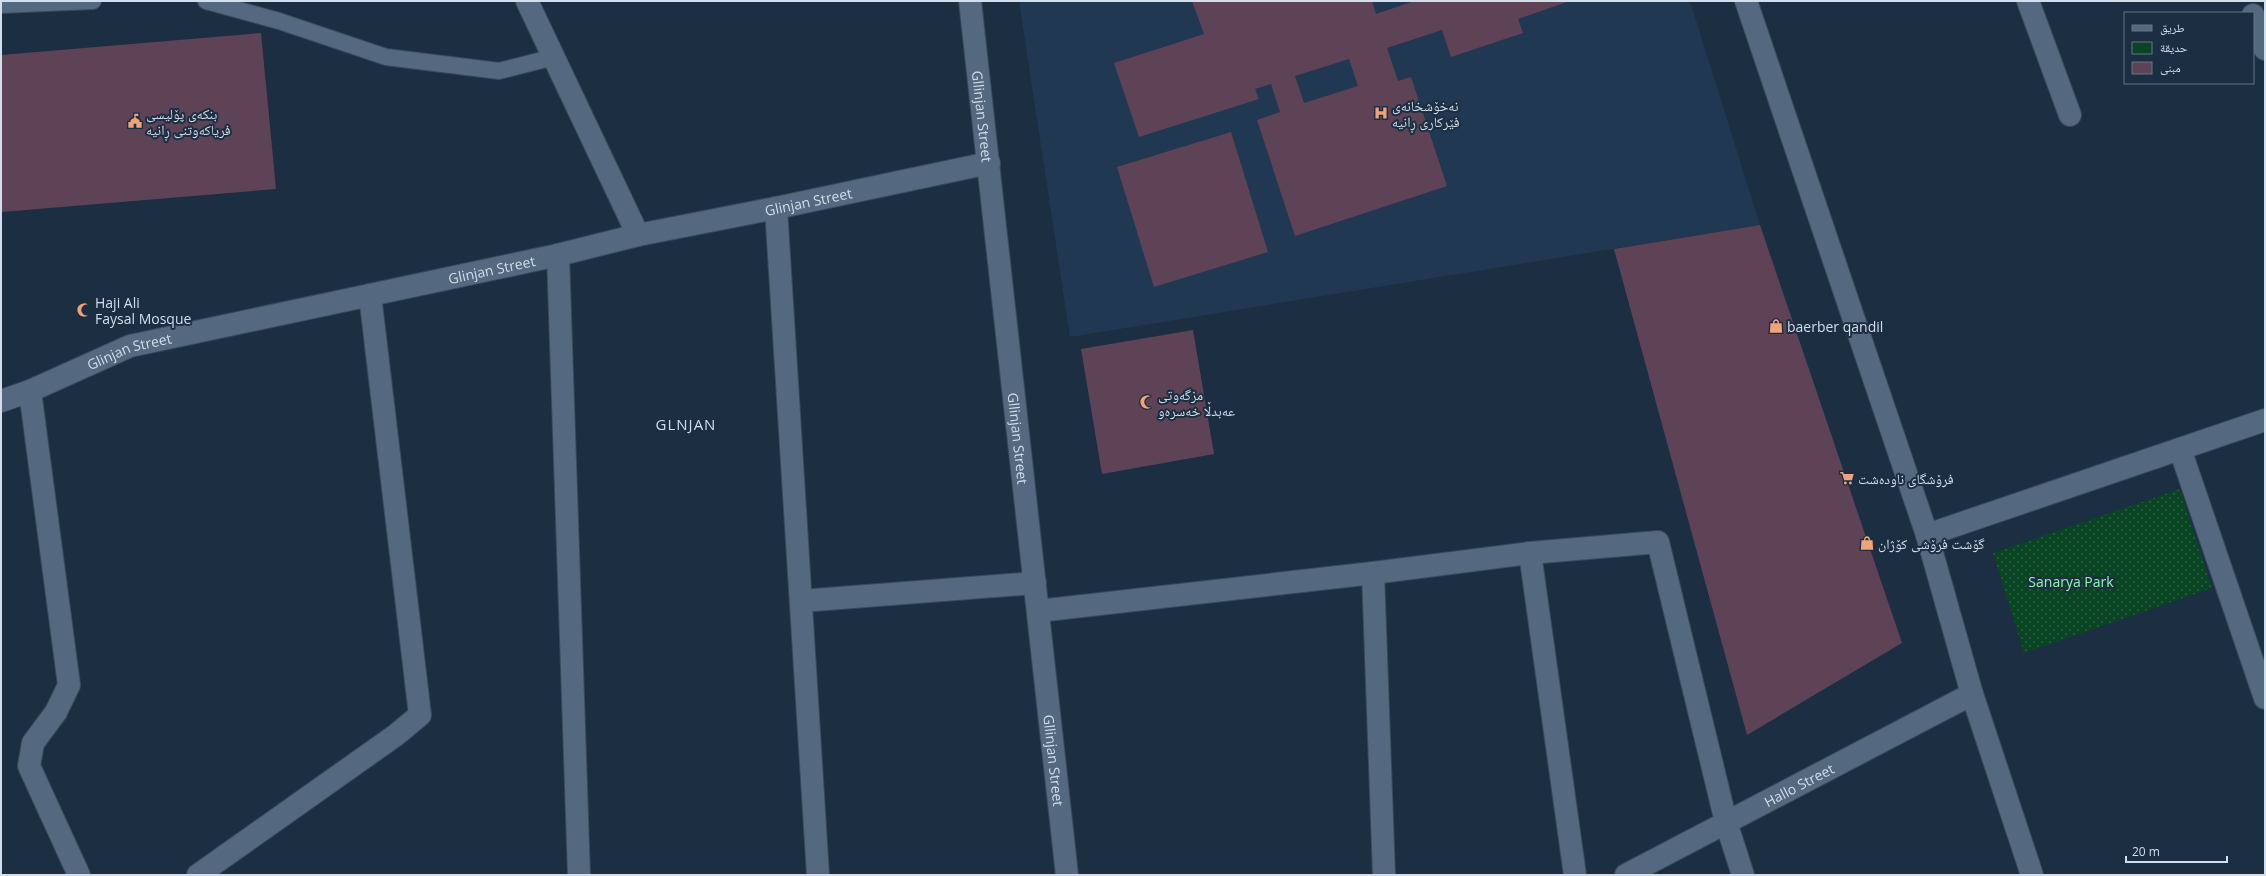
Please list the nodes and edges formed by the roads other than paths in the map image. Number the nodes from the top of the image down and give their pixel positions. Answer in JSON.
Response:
{"nodes":[{"id":1,"x":93,"y":1,"type":"edge"},
{"id":2,"x":206,"y":1,"type":"edge"},
{"id":3,"x":527,"y":1,"type":"edge"},
{"id":4,"x":970,"y":1,"type":"edge"},
{"id":5,"x":1746,"y":1,"type":"edge"},
{"id":6,"x":2028,"y":1,"type":"edge"},
{"id":7,"x":2248,"y":1,"type":"edge"},
{"id":8,"x":1,"y":6,"type":"edge"},
{"id":9,"x":2252,"y":12,"type":"edge"},
{"id":10,"x":2254,"y":17,"type":"edge"},
{"id":11,"x":2265,"y":49,"type":"edge"},
{"id":12,"x":554,"y":57,"type":"junction"},
{"id":13,"x":2070,"y":115,"type":"dead end"},
{"id":14,"x":989,"y":162,"type":"junction"},
{"id":15,"x":776,"y":208,"type":"junction"},
{"id":16,"x":638,"y":235,"type":"junction"},
{"id":17,"x":558,"y":255,"type":"junction"},
{"id":18,"x":370,"y":295,"type":"junction"},
{"id":19,"x":30,"y":390,"type":"junction"},
{"id":20,"x":1,"y":400,"type":"edge"},
{"id":21,"x":2265,"y":420,"type":"edge"},
{"id":22,"x":2180,"y":449,"type":"junction"},
{"id":23,"x":1927,"y":535,"type":"junction"},
{"id":24,"x":1530,"y":553,"type":"junction"},
{"id":25,"x":1373,"y":574,"type":"junction"},
{"id":26,"x":1035,"y":584,"type":"junction"},
{"id":27,"x":801,"y":601,"type":"junction"},
{"id":28,"x":1038,"y":611,"type":"junction"},
{"id":29,"x":1972,"y":694,"type":"junction"},
{"id":30,"x":2265,"y":698,"type":"edge"},
{"id":31,"x":1726,"y":822,"type":"junction"},
{"id":32,"x":79,"y":875,"type":"edge"},
{"id":33,"x":198,"y":875,"type":"edge"},
{"id":34,"x":579,"y":875,"type":"edge"},
{"id":35,"x":818,"y":875,"type":"edge"},
{"id":36,"x":1067,"y":875,"type":"edge"},
{"id":37,"x":1384,"y":875,"type":"edge"},
{"id":38,"x":1575,"y":875,"type":"edge"},
{"id":39,"x":1626,"y":875,"type":"edge"},
{"id":40,"x":1742,"y":875,"type":"edge"},
{"id":41,"x":2032,"y":875,"type":"edge"}],
"edges":[{"from":1,"to":8,"type":"lane"},
{"from":2,"to":12,"type":"lane"},
{"from":3,"to":12,"type":"street"},
{"from":4,"to":14,"type":"street","name":"Gllinjan Street"},
{"from":5,"to":23,"type":"street"},
{"from":6,"to":13,"type":"street"},
{"from":7,"to":9,"type":"street"},
{"from":10,"to":11,"type":"street"},
{"from":12,"to":16,"type":"street"},
{"from":14,"to":15,"type":"street","name":"Glinjan Street"},
{"from":14,"to":26,"type":"street","name":"Gllinjan Street"},
{"from":15,"to":16,"type":"street","name":"Glinjan Street"},
{"from":15,"to":27,"type":"street"},
{"from":16,"to":17,"type":"street","name":"Glinjan Street"},
{"from":17,"to":18,"type":"street","name":"Glinjan Street"},
{"from":17,"to":34,"type":"street"},
{"from":18,"to":19,"type":"street","name":"Glinjan Street"},
{"from":18,"to":33,"type":"street"},
{"from":19,"to":20,"type":"street","name":"Glinjan Street"},
{"from":19,"to":32,"type":"street"},
{"from":21,"to":22,"type":"street"},
{"from":22,"to":23,"type":"street"},
{"from":22,"to":30,"type":"street"},
{"from":23,"to":29,"type":"street"},
{"from":24,"to":25,"type":"street"},
{"from":24,"to":31,"type":"street"},
{"from":24,"to":38,"type":"street"},
{"from":25,"to":28,"type":"street"},
{"from":25,"to":37,"type":"street"},
{"from":26,"to":27,"type":"street"},
{"from":26,"to":28,"type":"street","name":"Gllinjan Street"},
{"from":27,"to":35,"type":"street"},
{"from":28,"to":36,"type":"street","name":"Gllinjan Street"},
{"from":29,"to":31,"type":"street","name":"Hallo Street"},
{"from":29,"to":41,"type":"street"},
{"from":31,"to":39,"type":"street","name":"Hallo Street"},
{"from":31,"to":40,"type":"street"}]}
